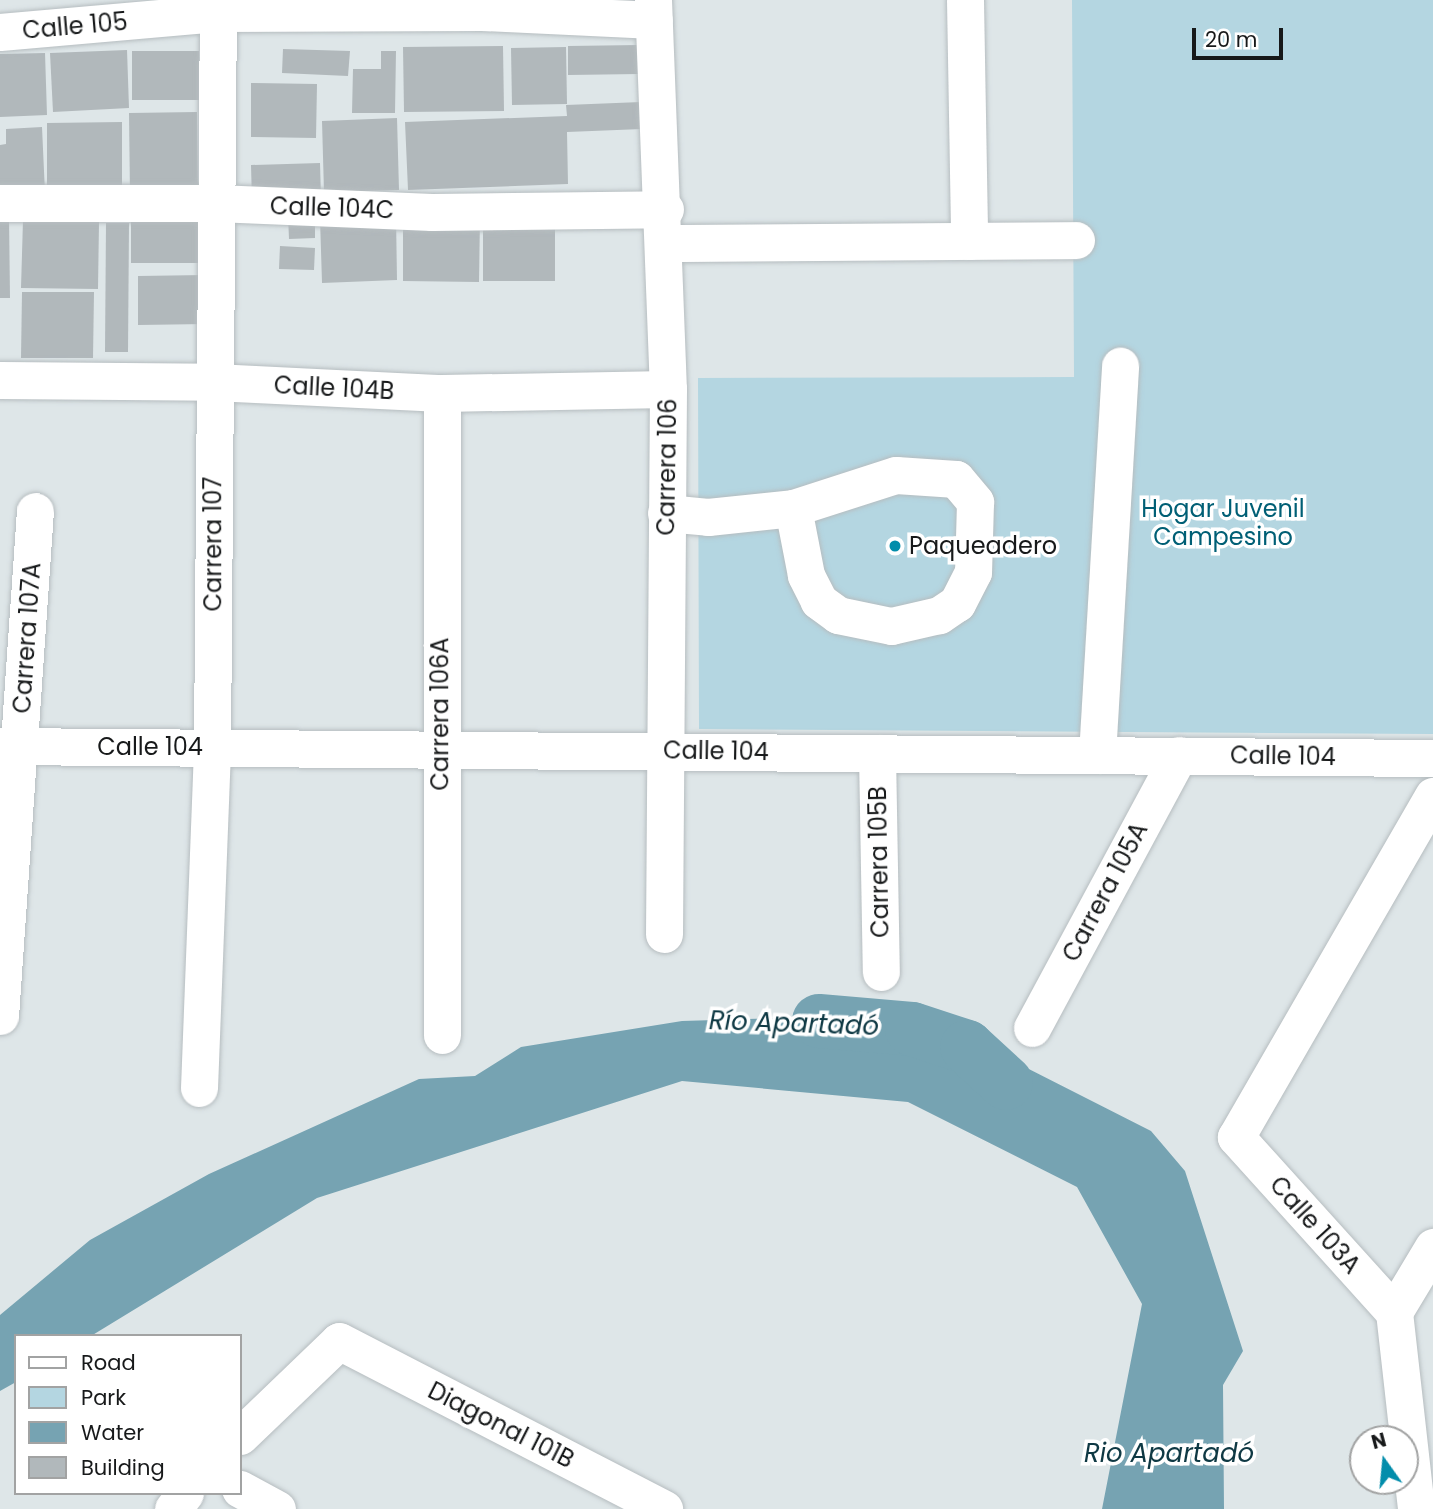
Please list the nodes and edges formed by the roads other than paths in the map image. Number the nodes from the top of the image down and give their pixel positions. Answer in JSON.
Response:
{"nodes":[{"id":1,"x":965,"y":0,"type":"edge"},
{"id":2,"x":218,"y":6,"type":"edge"},
{"id":3,"x":482,"y":6,"type":"edge"},
{"id":4,"x":298,"y":7,"type":"edge"},
{"id":5,"x":653,"y":10,"type":"edge"},
{"id":6,"x":51,"y":15,"type":"edge"},
{"id":7,"x":0,"y":32,"type":"edge"},
{"id":8,"x":0,"y":203,"type":"edge"},
{"id":9,"x":216,"y":203,"type":"junction"},
{"id":10,"x":665,"y":226,"type":"junction"},
{"id":11,"x":1076,"y":240,"type":"dead end"},
{"id":12,"x":970,"y":241,"type":"junction"},
{"id":13,"x":1119,"y":366,"type":"dead end"},
{"id":14,"x":0,"y":380,"type":"edge"},
{"id":15,"x":214,"y":382,"type":"junction"},
{"id":16,"x":668,"y":389,"type":"junction"},
{"id":17,"x":442,"y":393,"type":"junction"},
{"id":18,"x":793,"y":509,"type":"junction"},
{"id":19,"x":36,"y":511,"type":"dead end"},
{"id":20,"x":666,"y":513,"type":"junction"},
{"id":21,"x":10,"y":747,"type":"edge"},
{"id":22,"x":212,"y":747,"type":"junction"},
{"id":23,"x":439,"y":749,"type":"junction"},
{"id":24,"x":662,"y":751,"type":"junction"},
{"id":25,"x":877,"y":753,"type":"junction"},
{"id":26,"x":1097,"y":755,"type":"junction"},
{"id":27,"x":1179,"y":755,"type":"junction"},
{"id":28,"x":1433,"y":758,"type":"edge"},
{"id":29,"x":1433,"y":796,"type":"edge"},
{"id":30,"x":664,"y":934,"type":"dead end"},
{"id":31,"x":881,"y":972,"type":"dead end"},
{"id":32,"x":0,"y":1016,"type":"edge"},
{"id":33,"x":1032,"y":1028,"type":"dead end"},
{"id":34,"x":442,"y":1035,"type":"dead end"},
{"id":35,"x":199,"y":1088,"type":"dead end"},
{"id":36,"x":1433,"y":1247,"type":"edge"},
{"id":37,"x":1394,"y":1312,"type":"junction"},
{"id":38,"x":242,"y":1434,"type":"edge"},
{"id":39,"x":242,"y":1490,"type":"edge"},
{"id":40,"x":184,"y":1495,"type":"edge"},
{"id":41,"x":173,"y":1509,"type":"edge"},
{"id":42,"x":277,"y":1509,"type":"edge"},
{"id":43,"x":664,"y":1509,"type":"edge"},
{"id":44,"x":1416,"y":1509,"type":"edge"}],
"edges":[{"from":1,"to":12,"type":"street"},
{"from":2,"to":4,"type":"street","name":"Calle 105"},
{"from":2,"to":6,"type":"street","name":"Calle 105"},
{"from":2,"to":9,"type":"street","name":"Carrera 107"},
{"from":3,"to":4,"type":"street","name":"Calle 105"},
{"from":3,"to":5,"type":"street","name":"Calle 105"},
{"from":5,"to":10,"type":"street","name":"Carrera 106"},
{"from":6,"to":7,"type":"street","name":"Calle 105"},
{"from":8,"to":9,"type":"street","name":"Calle 104C"},
{"from":9,"to":10,"type":"street","name":"Calle 104C"},
{"from":9,"to":15,"type":"street","name":"Carrera 107"},
{"from":10,"to":12,"type":"street","name":"Calle 104C"},
{"from":10,"to":16,"type":"street","name":"Carrera 106"},
{"from":11,"to":12,"type":"street","name":"Calle 104C"},
{"from":13,"to":26,"type":"street"},
{"from":14,"to":15,"type":"street","name":"Calle 104B"},
{"from":15,"to":17,"type":"street","name":"Calle 104B"},
{"from":15,"to":22,"type":"street","name":"Carrera 107"},
{"from":16,"to":17,"type":"street","name":"Calle 104B"},
{"from":16,"to":20,"type":"street","name":"Carrera 106"},
{"from":17,"to":23,"type":"street","name":"Carrera 106A"},
{"from":18,"to":18,"type":"street"},
{"from":18,"to":20,"type":"street"},
{"from":19,"to":21,"type":"street","name":"Carrera 107A"},
{"from":20,"to":24,"type":"street","name":"Carrera 106"},
{"from":21,"to":22,"type":"street","name":"Calle 104"},
{"from":21,"to":32,"type":"street","name":"Carrera 107A"},
{"from":22,"to":23,"type":"street","name":"Calle 104"},
{"from":22,"to":35,"type":"street","name":"Carrera 107"},
{"from":23,"to":24,"type":"street","name":"Calle 104"},
{"from":23,"to":34,"type":"street","name":"Carrera 106A"},
{"from":24,"to":25,"type":"street","name":"Calle 104"},
{"from":24,"to":30,"type":"street","name":"Carrera 106"},
{"from":25,"to":26,"type":"street","name":"Calle 104"},
{"from":25,"to":31,"type":"street","name":"Carrera 105B"},
{"from":26,"to":27,"type":"street","name":"Calle 104"},
{"from":27,"to":28,"type":"street","name":"Calle 104"},
{"from":27,"to":33,"type":"street","name":"Carrera 105A"},
{"from":29,"to":37,"type":"street","name":"Calle 103A"},
{"from":36,"to":37,"type":"street"},
{"from":37,"to":44,"type":"street"},
{"from":38,"to":43,"type":"street","name":"Diagonal 101B"},
{"from":39,"to":42,"type":"street"},
{"from":40,"to":41,"type":"street"}]}
